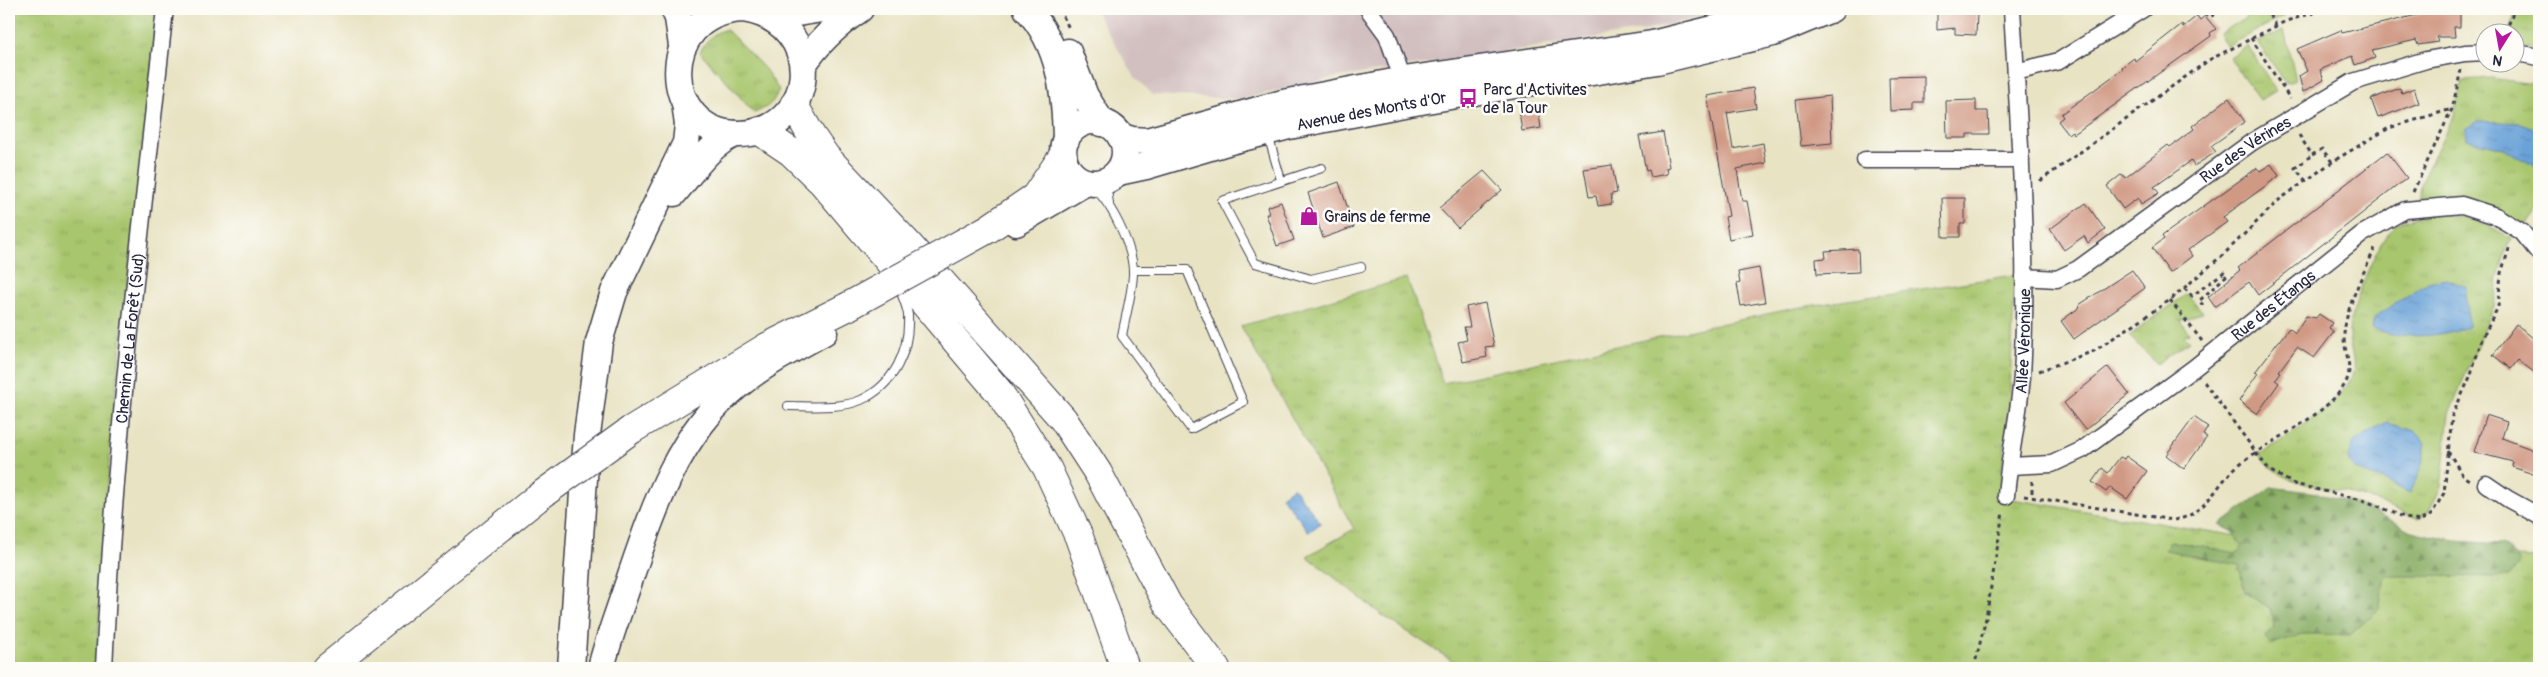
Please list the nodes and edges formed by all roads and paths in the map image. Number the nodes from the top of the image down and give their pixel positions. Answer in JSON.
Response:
{"nodes":[{"id":1,"x":165,"y":9,"type":"edge"},
{"id":2,"x":674,"y":9,"type":"edge"},
{"id":3,"x":735,"y":9,"type":"edge"},
{"id":4,"x":822,"y":9,"type":"edge"},
{"id":5,"x":860,"y":9,"type":"edge"},
{"id":6,"x":1027,"y":9,"type":"edge"},
{"id":7,"x":1047,"y":9,"type":"edge"},
{"id":8,"x":1368,"y":9,"type":"edge"},
{"id":9,"x":1783,"y":9,"type":"edge"},
{"id":10,"x":1831,"y":9,"type":"edge"},
{"id":11,"x":2012,"y":9,"type":"edge"},
{"id":12,"x":2143,"y":9,"type":"edge"},
{"id":13,"x":2212,"y":9,"type":"edge"},
{"id":14,"x":2224,"y":9,"type":"edge"},
{"id":15,"x":2265,"y":9,"type":"edge"},
{"id":16,"x":2327,"y":9,"type":"edge"},
{"id":17,"x":2514,"y":9,"type":"edge"},
{"id":18,"x":772,"y":17,"type":"junction"},
{"id":19,"x":2509,"y":22,"type":"edge"},
{"id":20,"x":2276,"y":25,"type":"junction"},
{"id":21,"x":2251,"y":38,"type":"junction"},
{"id":22,"x":682,"y":46,"type":"junction"},
{"id":23,"x":2465,"y":52,"type":"junction"},
{"id":24,"x":2476,"y":52,"type":"edge"},
{"id":25,"x":2526,"y":55,"type":"edge"},
{"id":26,"x":2539,"y":57,"type":"edge"},
{"id":27,"x":803,"y":64,"type":"junction"},
{"id":28,"x":2016,"y":72,"type":"junction"},
{"id":29,"x":1406,"y":92,"type":"junction"},
{"id":30,"x":685,"y":102,"type":"junction"},
{"id":31,"x":794,"y":105,"type":"junction"},
{"id":32,"x":2452,"y":109,"type":"junction"},
{"id":33,"x":2294,"y":117,"type":"junction"},
{"id":34,"x":1264,"y":120,"type":"junction"},
{"id":35,"x":1111,"y":129,"type":"junction"},
{"id":36,"x":748,"y":133,"type":"junction"},
{"id":37,"x":1064,"y":148,"type":"junction"},
{"id":38,"x":2312,"y":155,"type":"junction"},
{"id":39,"x":1865,"y":160,"type":"dead end"},
{"id":40,"x":2021,"y":160,"type":"junction"},
{"id":41,"x":2332,"y":162,"type":"junction"},
{"id":42,"x":1322,"y":168,"type":"dead end"},
{"id":43,"x":1105,"y":177,"type":"junction"},
{"id":44,"x":1281,"y":180,"type":"junction"},
{"id":45,"x":2306,"y":181,"type":"junction"},
{"id":46,"x":2035,"y":184,"type":"dead end"},
{"id":47,"x":1109,"y":205,"type":"junction"},
{"id":48,"x":2405,"y":210,"type":"junction"},
{"id":49,"x":648,"y":224,"type":"junction"},
{"id":50,"x":2522,"y":232,"type":"junction"},
{"id":51,"x":990,"y":234,"type":"junction"},
{"id":52,"x":2377,"y":243,"type":"dead end"},
{"id":53,"x":2539,"y":253,"type":"edge"},
{"id":54,"x":892,"y":266,"type":"junction"},
{"id":55,"x":1361,"y":267,"type":"dead end"},
{"id":56,"x":1133,"y":270,"type":"junction"},
{"id":57,"x":2024,"y":277,"type":"junction"},
{"id":58,"x":2184,"y":288,"type":"junction"},
{"id":59,"x":2170,"y":300,"type":"junction"},
{"id":60,"x":2203,"y":305,"type":"dead end"},
{"id":61,"x":850,"y":311,"type":"junction"},
{"id":62,"x":2212,"y":354,"type":"junction"},
{"id":63,"x":2194,"y":368,"type":"junction"},
{"id":64,"x":2022,"y":377,"type":"junction"},
{"id":65,"x":788,"y":406,"type":"dead end"},
{"id":66,"x":2255,"y":454,"type":"junction"},
{"id":67,"x":2011,"y":466,"type":"junction"},
{"id":68,"x":2486,"y":484,"type":"dead end"},
{"id":69,"x":2006,"y":495,"type":"junction"},
{"id":70,"x":2539,"y":516,"type":"edge"},
{"id":71,"x":104,"y":668,"type":"edge"},
{"id":72,"x":326,"y":668,"type":"edge"},
{"id":73,"x":572,"y":668,"type":"edge"},
{"id":74,"x":601,"y":668,"type":"edge"},
{"id":75,"x":1125,"y":668,"type":"edge"},
{"id":76,"x":1216,"y":668,"type":"edge"},
{"id":77,"x":1974,"y":668,"type":"edge"}],
"edges":[{"from":1,"to":71,"type":"street","name":"Chemin de La Forêt (Sud)"},
{"from":2,"to":22,"type":"main road"},
{"from":3,"to":18,"type":"main road"},
{"from":3,"to":22,"type":"main road"},
{"from":4,"to":18,"type":"main road"},
{"from":5,"to":27,"type":"main road"},
{"from":6,"to":37,"type":"main road"},
{"from":7,"to":35,"type":"main road"},
{"from":8,"to":29,"type":"street"},
{"from":9,"to":29,"type":"main road","name":"Avenue des Monts d'Or"},
{"from":10,"to":29,"type":"main road","name":"Avenue des Monts d'Or"},
{"from":11,"to":28,"type":"street","name":"Allée Véronique"},
{"from":12,"to":28,"type":"street"},
{"from":13,"to":14,"type":"path"},
{"from":15,"to":20,"type":"path"},
{"from":16,"to":20,"type":"path"},
{"from":17,"to":19,"type":"path"},
{"from":18,"to":27,"type":"main road"},
{"from":20,"to":21,"type":"path"},
{"from":21,"to":33,"type":"path"},
{"from":21,"to":46,"type":"path"},
{"from":22,"to":30,"type":"main road"},
{"from":23,"to":24,"type":"street","name":"Rue des Vérines"},
{"from":23,"to":32,"type":"path"},
{"from":23,"to":33,"type":"street","name":"Rue des Vérines"},
{"from":25,"to":26,"type":"street"},
{"from":27,"to":31,"type":"main road"},
{"from":28,"to":40,"type":"street","name":"Allée Véronique"},
{"from":29,"to":34,"type":"main road","name":"Avenue des Monts d'Or"},
{"from":30,"to":36,"type":"main road"},
{"from":30,"to":49,"type":"main road"},
{"from":31,"to":36,"type":"main road"},
{"from":31,"to":76,"type":"highway"},
{"from":32,"to":41,"type":"path"},
{"from":32,"to":48,"type":"path"},
{"from":33,"to":38,"type":"path"},
{"from":33,"to":57,"type":"street","name":"Rue des Vérines"},
{"from":34,"to":35,"type":"main road","name":"Avenue des Monts d'Or"},
{"from":34,"to":43,"type":"main road","name":"Avenue des Monts d'Or"},
{"from":34,"to":44,"type":"lane"},
{"from":35,"to":37,"type":"main road"},
{"from":35,"to":43,"type":"main road"},
{"from":36,"to":49,"type":"main road"},
{"from":36,"to":54,"type":"highway"},
{"from":37,"to":43,"type":"main road"},
{"from":37,"to":51,"type":"highway"},
{"from":38,"to":41,"type":"path"},
{"from":38,"to":45,"type":"path"},
{"from":39,"to":40,"type":"street"},
{"from":40,"to":57,"type":"street","name":"Allée Véronique"},
{"from":41,"to":45,"type":"path"},
{"from":42,"to":44,"type":"lane"},
{"from":43,"to":47,"type":"lane"},
{"from":43,"to":47,"type":"lane"},
{"from":43,"to":51,"type":"main road","name":"Avenue des Monts d'Or"},
{"from":44,"to":55,"type":"lane"},
{"from":45,"to":58,"type":"path"},
{"from":47,"to":56,"type":"lane"},
{"from":48,"to":50,"type":"street","name":"Rue des Étangs"},
{"from":48,"to":62,"type":"street","name":"Rue des Étangs"},
{"from":49,"to":73,"type":"main road"},
{"from":50,"to":53,"type":"street","name":"Rue des Étangs"},
{"from":50,"to":66,"type":"path"},
{"from":51,"to":61,"type":"highway","bridge":true},
{"from":52,"to":66,"type":"path"},
{"from":54,"to":65,"type":"lane"},
{"from":54,"to":75,"type":"highway"},
{"from":56,"to":56,"type":"lane"},
{"from":57,"to":64,"type":"street","name":"Allée Véronique"},
{"from":58,"to":59,"type":"path"},
{"from":58,"to":60,"type":"path"},
{"from":59,"to":62,"type":"path"},
{"from":59,"to":64,"type":"path"},
{"from":61,"to":72,"type":"highway","bridge":true},
{"from":61,"to":74,"type":"main road"},
{"from":62,"to":63,"type":"street","name":"Rue des Étangs"},
{"from":63,"to":66,"type":"path"},
{"from":63,"to":67,"type":"street","name":"Rue des Étangs"},
{"from":64,"to":67,"type":"street","name":"Allée Véronique"},
{"from":66,"to":69,"type":"path"},
{"from":67,"to":69,"type":"street","name":"Allée Véronique"},
{"from":68,"to":70,"type":"street"},
{"from":69,"to":77,"type":"path"}]}
